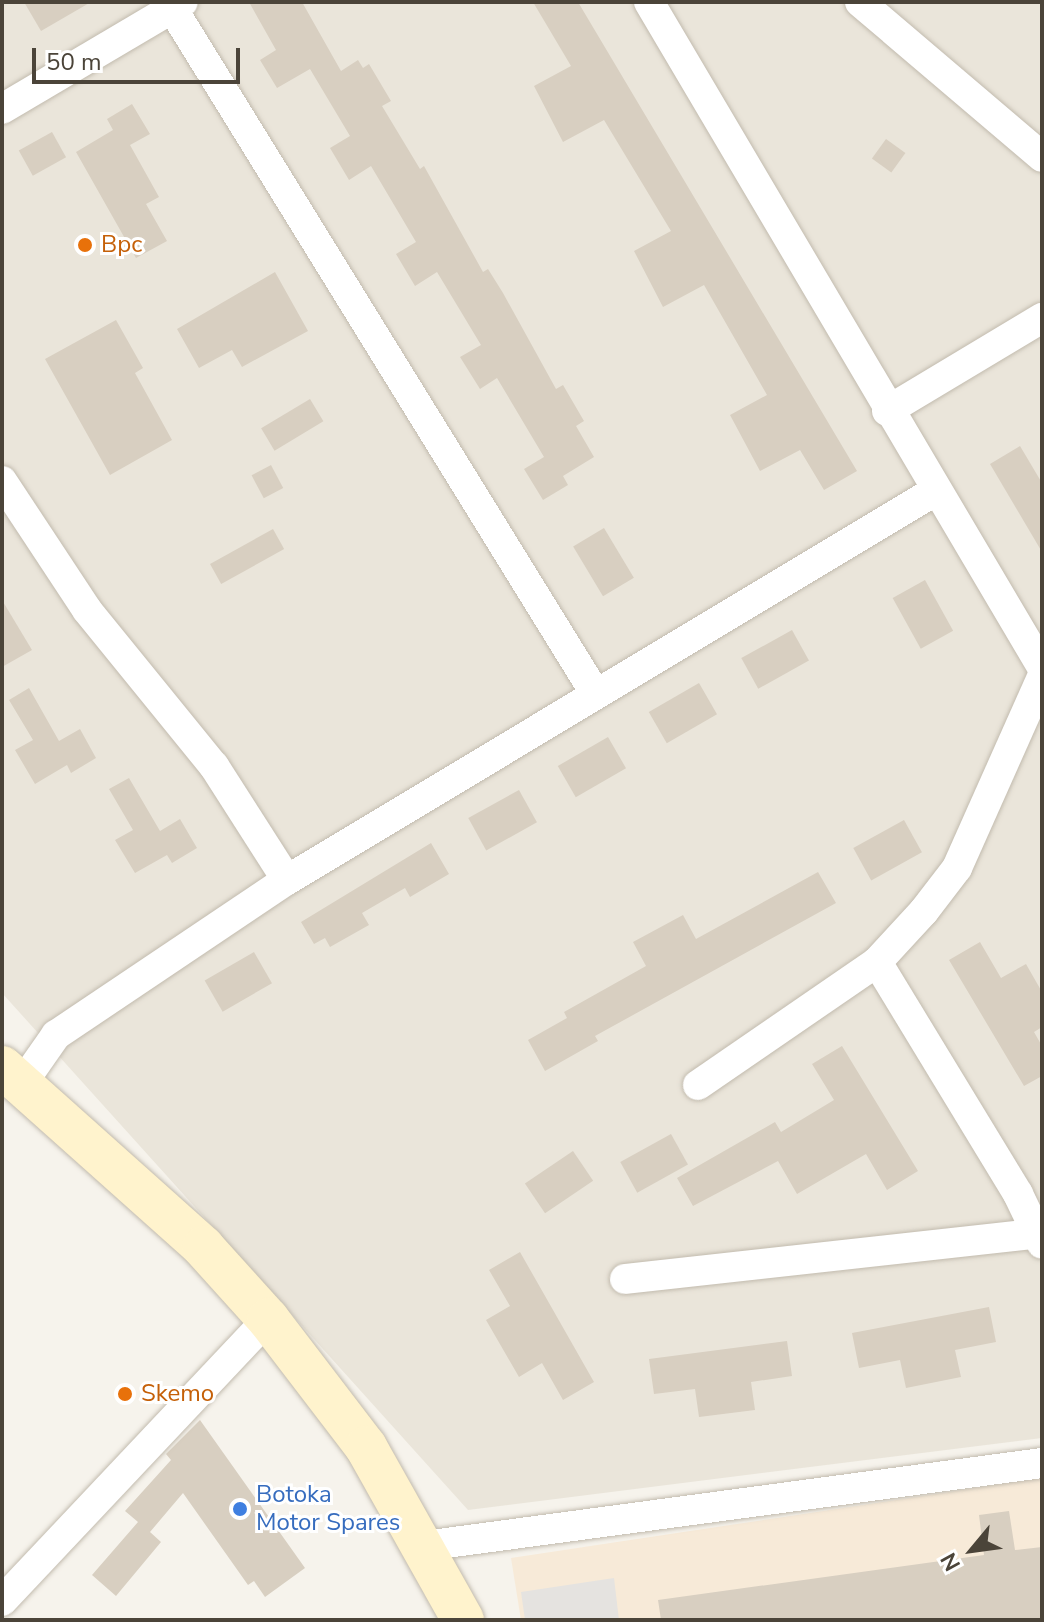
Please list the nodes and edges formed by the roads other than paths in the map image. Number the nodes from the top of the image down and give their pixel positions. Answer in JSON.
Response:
{"nodes":[{"id":1,"x":649,"y":2,"type":"edge"},
{"id":2,"x":860,"y":2,"type":"edge"},
{"id":3,"x":177,"y":5,"type":"edge"},
{"id":4,"x":2,"y":109,"type":"edge"},
{"id":5,"x":1042,"y":157,"type":"edge"},
{"id":6,"x":1042,"y":318,"type":"edge"},
{"id":7,"x":887,"y":411,"type":"junction"},
{"id":8,"x":2,"y":481,"type":"edge"},
{"id":9,"x":935,"y":491,"type":"junction"},
{"id":10,"x":1042,"y":667,"type":"edge"},
{"id":11,"x":1042,"y":677,"type":"edge"},
{"id":12,"x":595,"y":693,"type":"junction"},
{"id":13,"x":287,"y":880,"type":"junction"},
{"id":14,"x":877,"y":962,"type":"junction"},
{"id":15,"x":12,"y":1076,"type":"edge"},
{"id":16,"x":698,"y":1085,"type":"dead end"},
{"id":17,"x":1041,"y":1238,"type":"edge"},
{"id":18,"x":625,"y":1279,"type":"dead end"},
{"id":19,"x":268,"y":1319,"type":"junction"},
{"id":20,"x":1042,"y":1463,"type":"edge"},
{"id":21,"x":424,"y":1546,"type":"junction"},
{"id":22,"x":2,"y":1601,"type":"edge"},
{"id":23,"x":463,"y":1620,"type":"edge"}],
"edges":[{"from":1,"to":7,"type":"street"},
{"from":2,"to":5,"type":"street"},
{"from":3,"to":4,"type":"street"},
{"from":3,"to":12,"type":"street"},
{"from":6,"to":7,"type":"street"},
{"from":7,"to":9,"type":"street"},
{"from":8,"to":13,"type":"street"},
{"from":9,"to":10,"type":"street"},
{"from":9,"to":12,"type":"street"},
{"from":11,"to":14,"type":"street"},
{"from":12,"to":13,"type":"street"},
{"from":13,"to":15,"type":"street"},
{"from":14,"to":16,"type":"street"},
{"from":14,"to":17,"type":"street"},
{"from":15,"to":19,"type":"street"},
{"from":17,"to":18,"type":"street"},
{"from":19,"to":21,"type":"street"},
{"from":19,"to":22,"type":"street"},
{"from":20,"to":21,"type":"street"},
{"from":21,"to":23,"type":"street"}]}
